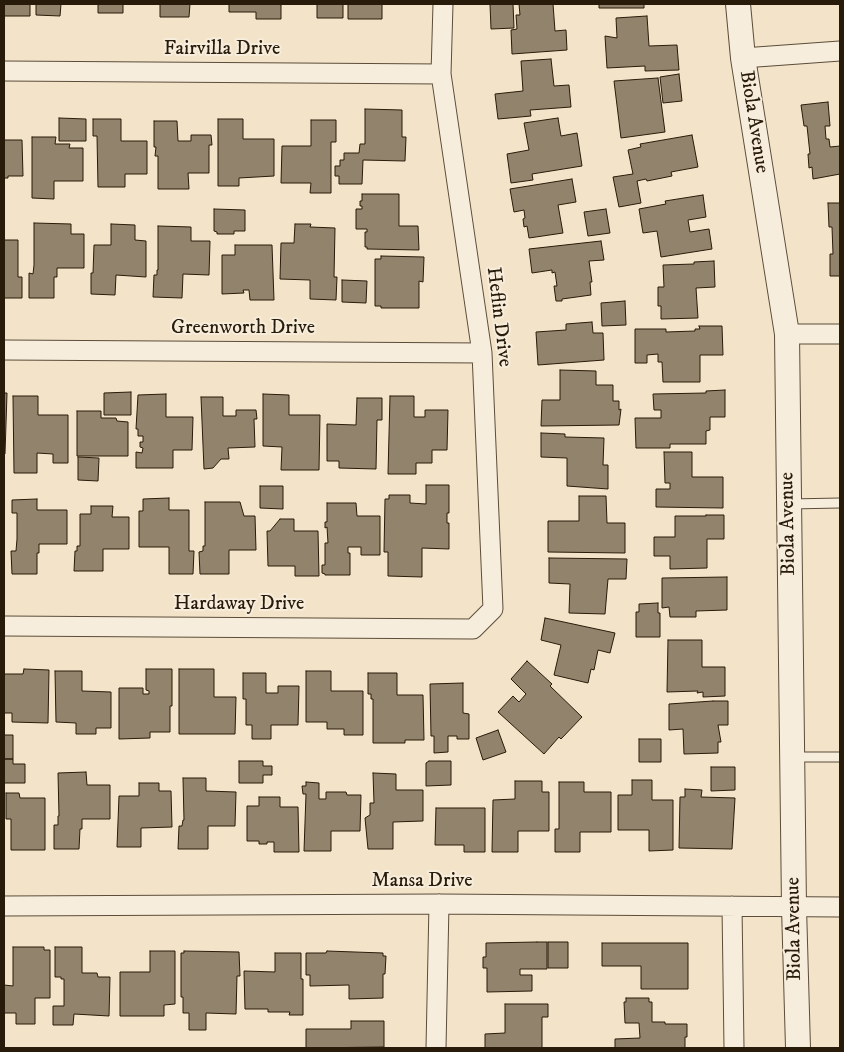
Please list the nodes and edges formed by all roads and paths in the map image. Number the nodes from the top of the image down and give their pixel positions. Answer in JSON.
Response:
{"nodes":[{"id":1,"x":443,"y":4,"type":"edge"},
{"id":2,"x":738,"y":4,"type":"edge"},
{"id":3,"x":840,"y":51,"type":"edge"},
{"id":4,"x":743,"y":58,"type":"junction"},
{"id":5,"x":4,"y":71,"type":"edge"},
{"id":6,"x":441,"y":74,"type":"junction"},
{"id":7,"x":787,"y":334,"type":"junction"},
{"id":8,"x":840,"y":334,"type":"edge"},
{"id":9,"x":4,"y":350,"type":"edge"},
{"id":10,"x":482,"y":353,"type":"junction"},
{"id":11,"x":840,"y":503,"type":"edge"},
{"id":12,"x":789,"y":504,"type":"junction"},
{"id":13,"x":4,"y":626,"type":"edge"},
{"id":14,"x":474,"y":629,"type":"joint"},
{"id":15,"x":792,"y":757,"type":"junction"},
{"id":16,"x":840,"y":757,"type":"edge"},
{"id":17,"x":439,"y":904,"type":"junction"},
{"id":18,"x":4,"y":906,"type":"edge"},
{"id":19,"x":732,"y":906,"type":"junction"},
{"id":20,"x":794,"y":906,"type":"junction"},
{"id":21,"x":840,"y":907,"type":"edge"},
{"id":22,"x":436,"y":1048,"type":"edge"},
{"id":23,"x":734,"y":1048,"type":"edge"},
{"id":24,"x":798,"y":1048,"type":"edge"}],
"edges":[{"from":1,"to":6,"type":"street","name":"Heflin Drive"},
{"from":2,"to":4,"type":"street","name":"Biola Avenue"},
{"from":3,"to":4,"type":"street"},
{"from":4,"to":7,"type":"street","name":"Biola Avenue"},
{"from":5,"to":6,"type":"street","name":"Fairvilla Drive"},
{"from":6,"to":10,"type":"street","name":"Heflin Drive"},
{"from":7,"to":8,"type":"street"},
{"from":7,"to":12,"type":"street","name":"Biola Avenue"},
{"from":9,"to":10,"type":"street","name":"Greenworth Drive"},
{"from":10,"to":14,"type":"street","name":"Heflin Drive"},
{"from":11,"to":12,"type":"lane"},
{"from":12,"to":15,"type":"street","name":"Biola Avenue"},
{"from":13,"to":14,"type":"street","name":"Hardaway Drive"},
{"from":15,"to":16,"type":"lane"},
{"from":15,"to":20,"type":"street","name":"Biola Avenue"},
{"from":17,"to":18,"type":"street","name":"Mansa Drive"},
{"from":17,"to":19,"type":"street","name":"Mansa Drive"},
{"from":17,"to":22,"type":"street"},
{"from":19,"to":20,"type":"street","name":"Mansa Drive"},
{"from":19,"to":23,"type":"street"},
{"from":20,"to":21,"type":"street","name":"Mansa Drive"},
{"from":20,"to":24,"type":"street","name":"Biola Avenue"}]}
